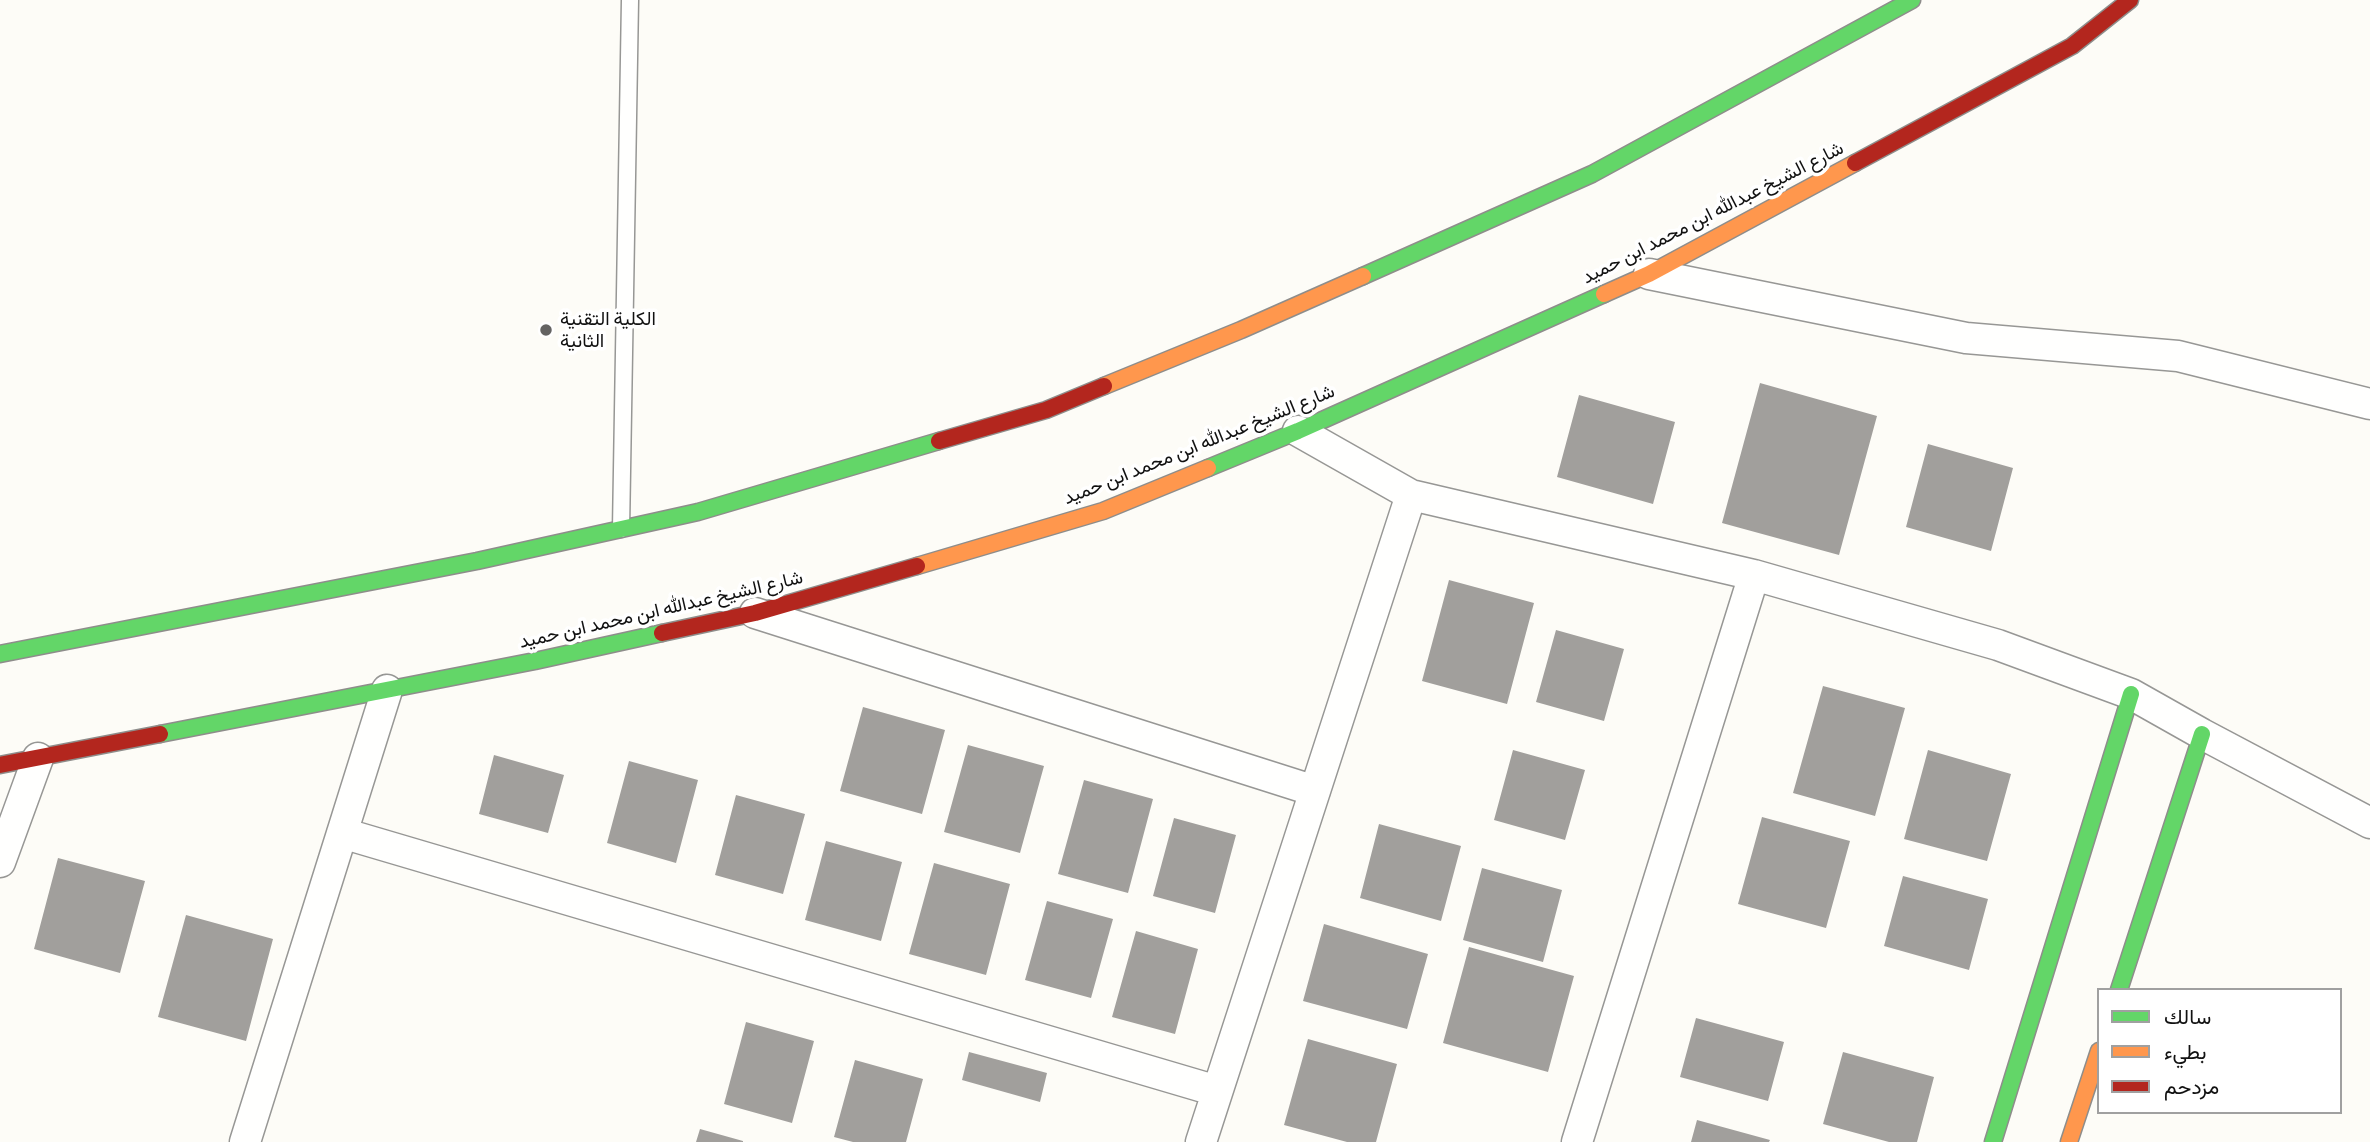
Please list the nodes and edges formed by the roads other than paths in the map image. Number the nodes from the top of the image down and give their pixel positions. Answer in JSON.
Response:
{"nodes":[{"id":1,"x":630,"y":0,"type":"edge"},
{"id":2,"x":1912,"y":0,"type":"edge"},
{"id":3,"x":2130,"y":0,"type":"edge"},
{"id":4,"x":1649,"y":274,"type":"junction"},
{"id":5,"x":2370,"y":404,"type":"edge"},
{"id":6,"x":1298,"y":431,"type":"junction"},
{"id":7,"x":1411,"y":495,"type":"junction"},
{"id":8,"x":621,"y":529,"type":"junction"},
{"id":9,"x":1754,"y":575,"type":"junction"},
{"id":10,"x":755,"y":613,"type":"junction"},
{"id":11,"x":0,"y":654,"type":"edge"},
{"id":12,"x":387,"y":690,"type":"junction"},
{"id":13,"x":2131,"y":694,"type":"junction"},
{"id":14,"x":2202,"y":734,"type":"junction"},
{"id":15,"x":38,"y":758,"type":"junction"},
{"id":16,"x":0,"y":765,"type":"edge"},
{"id":17,"x":1315,"y":792,"type":"junction"},
{"id":18,"x":2370,"y":823,"type":"edge"},
{"id":19,"x":342,"y":833,"type":"junction"},
{"id":20,"x":0,"y":862,"type":"edge"},
{"id":21,"x":2120,"y":988,"type":"edge"},
{"id":22,"x":2097,"y":1057,"type":"edge"},
{"id":23,"x":1217,"y":1091,"type":"junction"},
{"id":24,"x":245,"y":1142,"type":"edge"},
{"id":25,"x":1201,"y":1142,"type":"edge"},
{"id":26,"x":1577,"y":1142,"type":"edge"},
{"id":27,"x":1993,"y":1142,"type":"edge"},
{"id":28,"x":2069,"y":1142,"type":"edge"}],
"edges":[{"from":1,"to":8,"type":"lane"},
{"from":2,"to":8,"type":"street"},
{"from":3,"to":4,"type":"street","name":"شارع الشيخ عبدالله ابن محمد ابن حميد"},
{"from":4,"to":5,"type":"street"},
{"from":4,"to":6,"type":"street","name":"شارع الشيخ عبدالله ابن محمد ابن حميد"},
{"from":6,"to":7,"type":"street"},
{"from":6,"to":10,"type":"street","name":"شارع الشيخ عبدالله ابن محمد ابن حميد"},
{"from":7,"to":9,"type":"street"},
{"from":7,"to":17,"type":"street"},
{"from":8,"to":11,"type":"street"},
{"from":9,"to":13,"type":"street"},
{"from":9,"to":26,"type":"street"},
{"from":10,"to":12,"type":"street","name":"شارع الشيخ عبدالله ابن محمد ابن حميد"},
{"from":10,"to":17,"type":"street"},
{"from":12,"to":15,"type":"street","name":"شارع الشيخ عبدالله ابن محمد ابن حميد"},
{"from":12,"to":19,"type":"street"},
{"from":13,"to":14,"type":"street"},
{"from":13,"to":27,"type":"street"},
{"from":14,"to":18,"type":"street"},
{"from":14,"to":21,"type":"street"},
{"from":15,"to":16,"type":"street","name":"شارع الشيخ عبدالله ابن محمد ابن حميد"},
{"from":15,"to":20,"type":"street"},
{"from":17,"to":23,"type":"street"},
{"from":19,"to":23,"type":"street"},
{"from":19,"to":24,"type":"street"},
{"from":22,"to":28,"type":"street"},
{"from":23,"to":25,"type":"street"}]}
